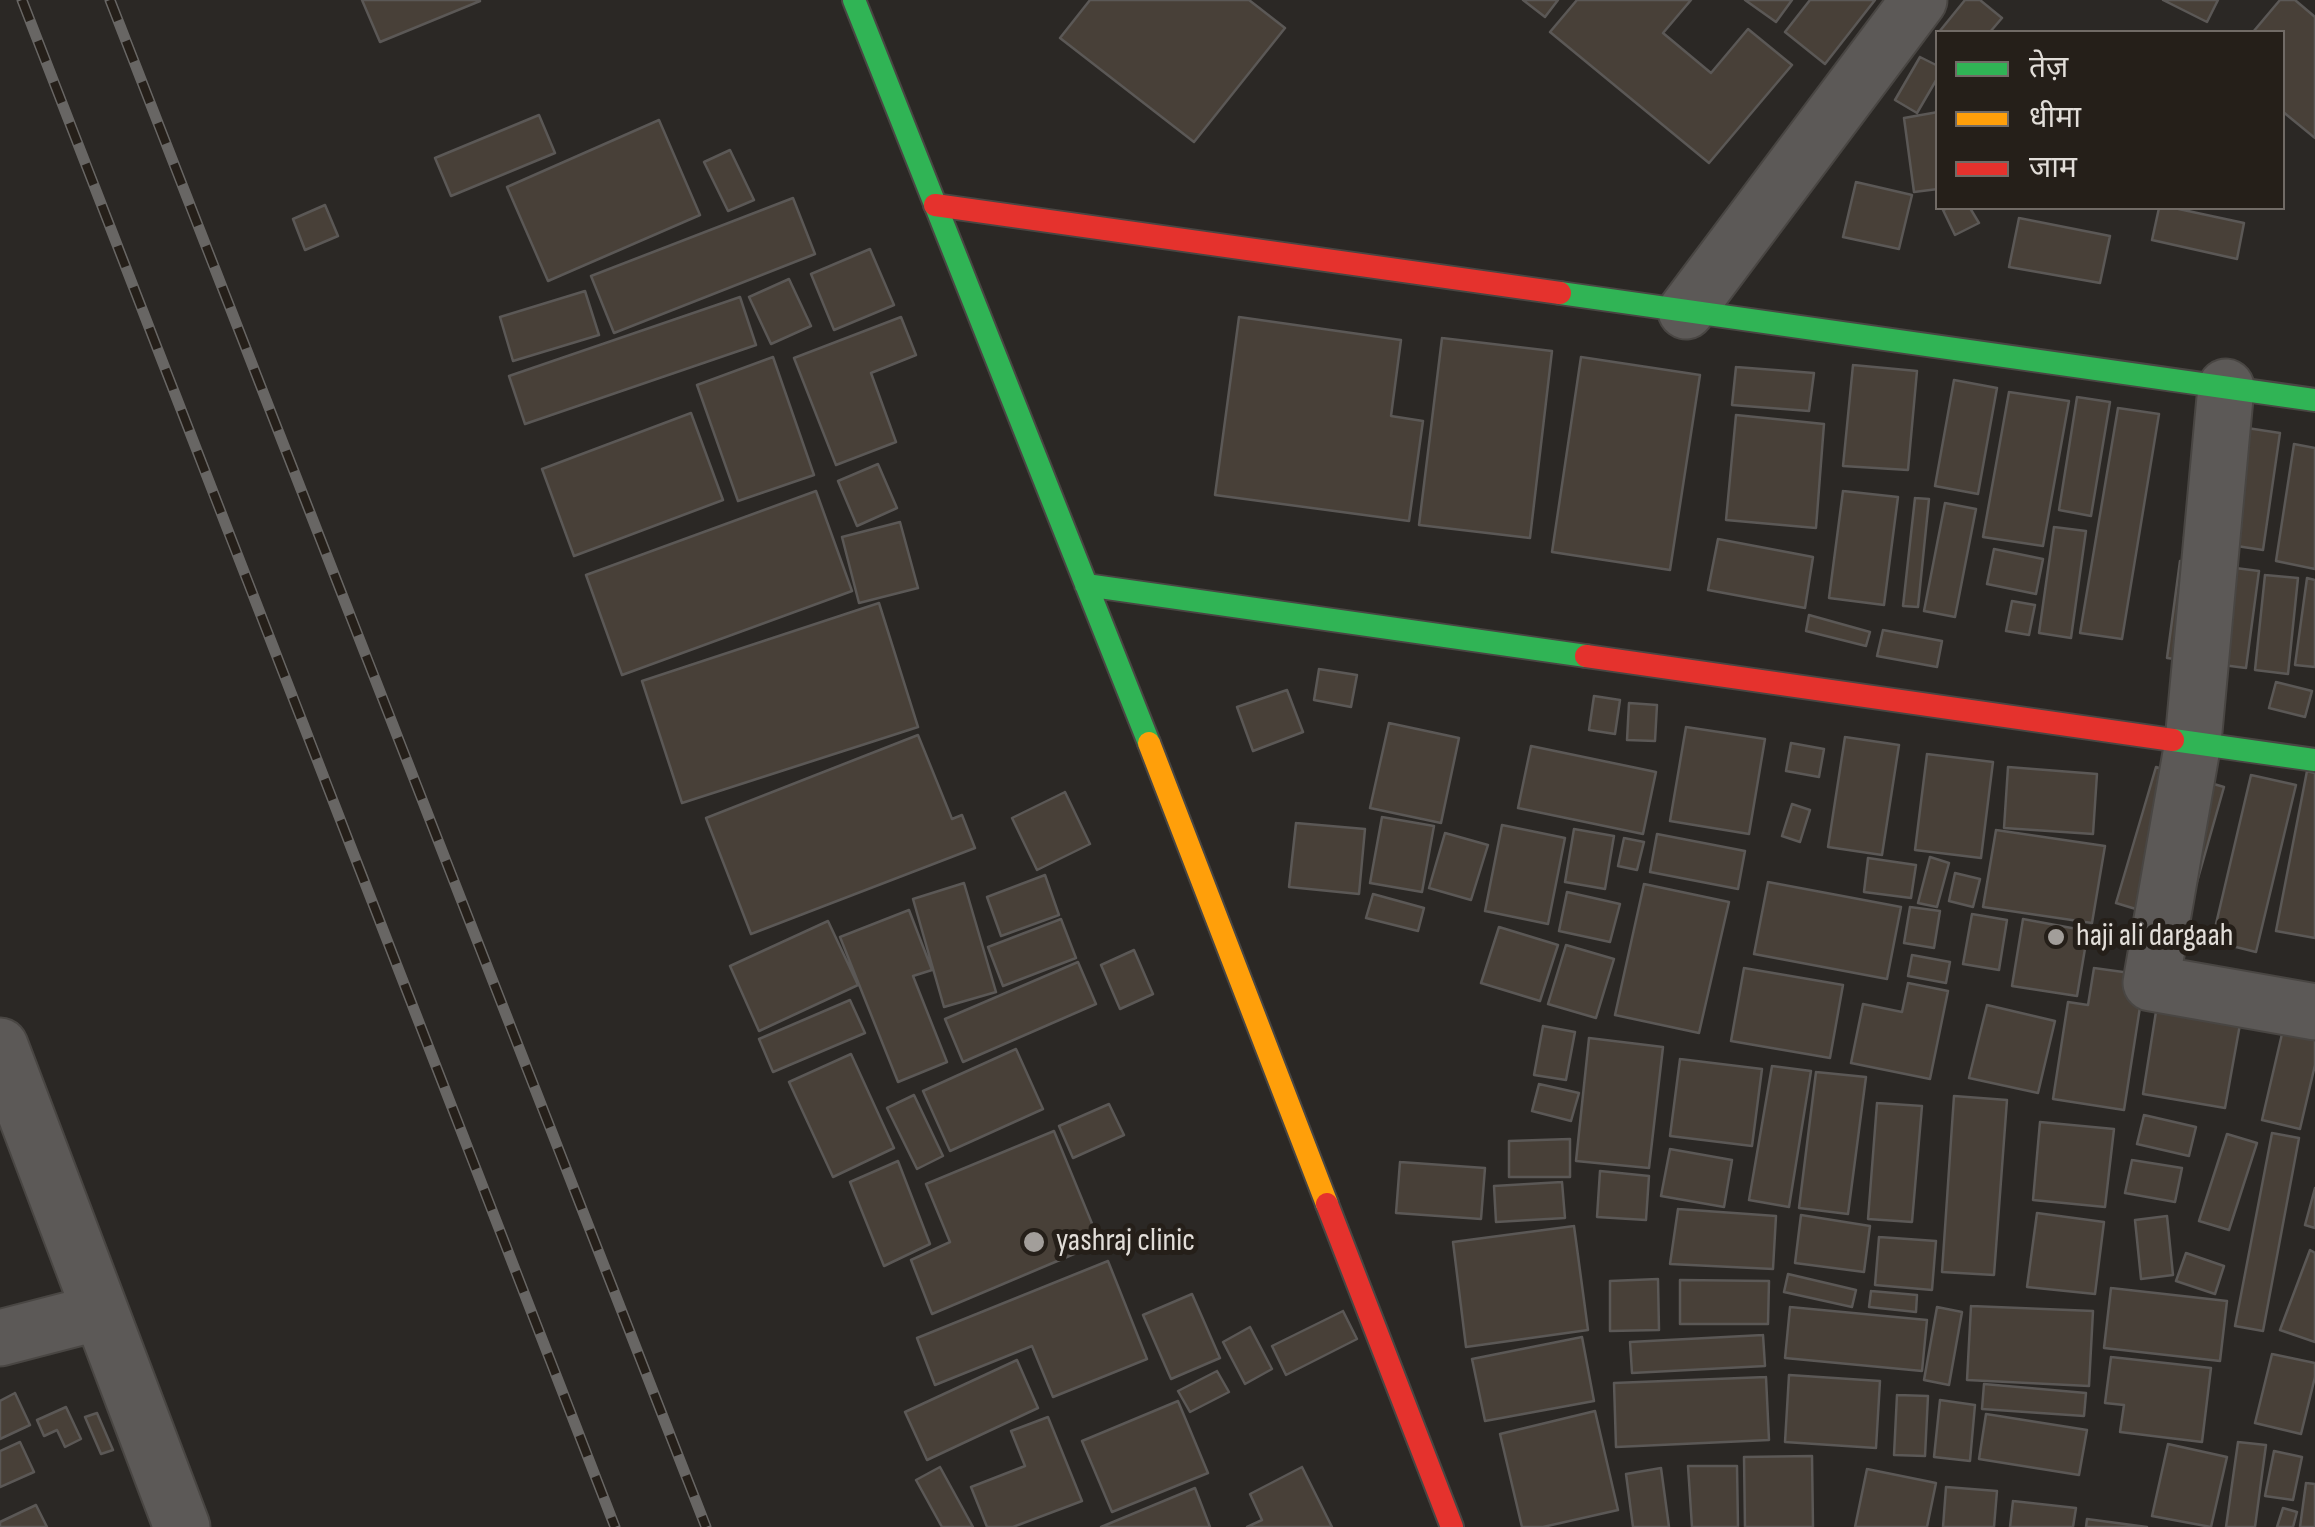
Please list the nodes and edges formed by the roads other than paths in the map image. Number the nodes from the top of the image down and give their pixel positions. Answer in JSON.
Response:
{"nodes":[{"id":1,"x":1920,"y":0,"type":"edge"},
{"id":2,"x":867,"y":8,"type":"edge"},
{"id":3,"x":935,"y":205,"type":"junction"},
{"id":4,"x":1686,"y":310,"type":"junction"},
{"id":5,"x":2226,"y":387,"type":"junction"},
{"id":6,"x":2315,"y":400,"type":"edge"},
{"id":7,"x":1086,"y":585,"type":"junction"},
{"id":8,"x":2193,"y":742,"type":"junction"},
{"id":9,"x":2315,"y":760,"type":"edge"},
{"id":10,"x":2315,"y":1012,"type":"edge"},
{"id":11,"x":0,"y":1046,"type":"edge"},
{"id":12,"x":100,"y":1312,"type":"junction"},
{"id":13,"x":0,"y":1338,"type":"edge"},
{"id":14,"x":182,"y":1527,"type":"edge"},
{"id":15,"x":1452,"y":1527,"type":"edge"}],
"edges":[{"from":1,"to":4,"type":"street"},
{"from":2,"to":3,"type":"street"},
{"from":3,"to":4,"type":"street"},
{"from":3,"to":7,"type":"street"},
{"from":4,"to":5,"type":"street"},
{"from":5,"to":6,"type":"street"},
{"from":5,"to":8,"type":"street"},
{"from":7,"to":8,"type":"street"},
{"from":7,"to":15,"type":"street"},
{"from":8,"to":9,"type":"street"},
{"from":8,"to":10,"type":"street"},
{"from":11,"to":12,"type":"street"},
{"from":12,"to":13,"type":"street"},
{"from":12,"to":14,"type":"street"}]}
